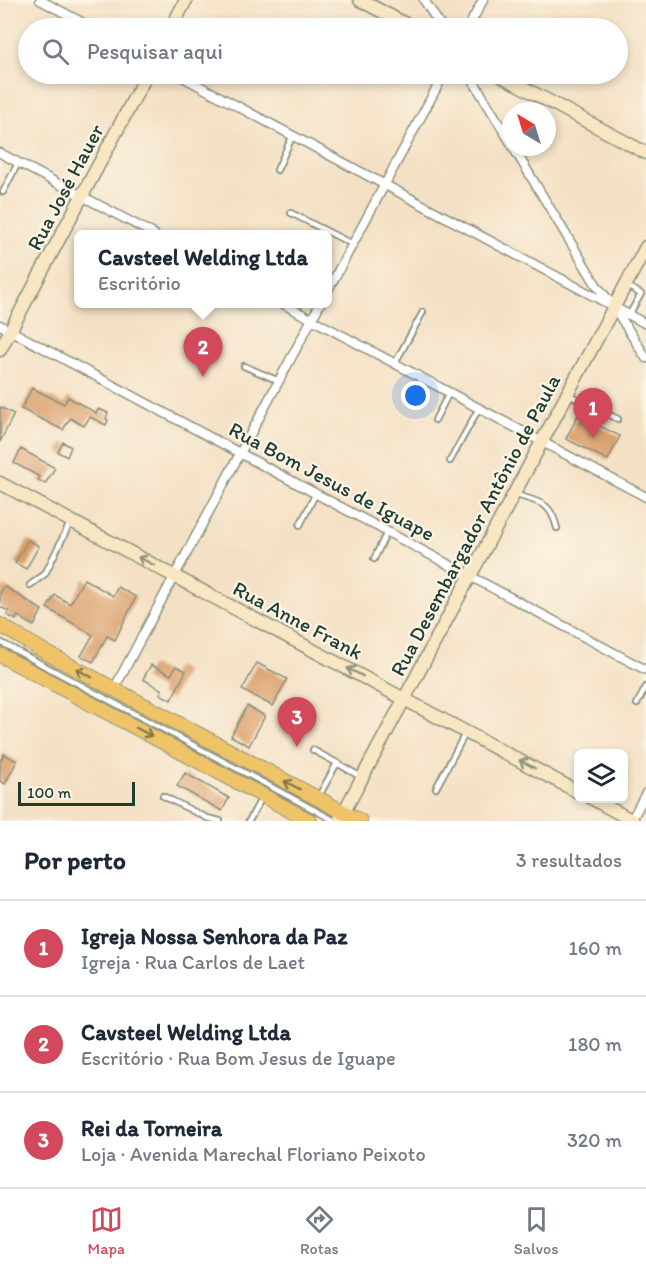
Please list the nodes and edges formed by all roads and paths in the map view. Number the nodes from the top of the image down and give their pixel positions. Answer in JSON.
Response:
{"nodes":[{"id":1,"x":40,"y":0,"type":"edge"},
{"id":2,"x":186,"y":0,"type":"edge"},
{"id":3,"x":360,"y":0,"type":"edge"},
{"id":4,"x":424,"y":0,"type":"edge"},
{"id":5,"x":483,"y":0,"type":"edge"},
{"id":6,"x":74,"y":18,"type":"edge"},
{"id":7,"x":176,"y":18,"type":"edge"},
{"id":8,"x":394,"y":18,"type":"edge"},
{"id":9,"x":436,"y":18,"type":"edge"},
{"id":10,"x":473,"y":18,"type":"edge"},
{"id":11,"x":142,"y":84,"type":"edge"},
{"id":12,"x":196,"y":84,"type":"edge"},
{"id":13,"x":439,"y":84,"type":"edge"},
{"id":14,"x":475,"y":84,"type":"edge"},
{"id":15,"x":517,"y":84,"type":"edge"},
{"id":16,"x":502,"y":128,"type":"edge"},
{"id":17,"x":293,"y":135,"type":"junction"},
{"id":18,"x":0,"y":153,"type":"edge"},
{"id":19,"x":646,"y":153,"type":"edge"},
{"id":20,"x":518,"y":156,"type":"edge"},
{"id":21,"x":18,"y":162,"type":"junction"},
{"id":22,"x":277,"y":170,"type":"dead end"},
{"id":23,"x":384,"y":184,"type":"junction"},
{"id":24,"x":3,"y":192,"type":"dead end"},
{"id":25,"x":82,"y":196,"type":"junction"},
{"id":26,"x":291,"y":213,"type":"dead end"},
{"id":27,"x":146,"y":230,"type":"edge"},
{"id":28,"x":324,"y":230,"type":"edge"},
{"id":29,"x":332,"y":234,"type":"edge"},
{"id":30,"x":352,"y":244,"type":"junction"},
{"id":31,"x":646,"y":249,"type":"edge"},
{"id":32,"x":332,"y":281,"type":"edge"},
{"id":33,"x":625,"y":285,"type":"junction"},
{"id":34,"x":640,"y":294,"type":"junction"},
{"id":35,"x":646,"y":297,"type":"edge"},
{"id":36,"x":614,"y":306,"type":"junction"},
{"id":37,"x":292,"y":308,"type":"edge"},
{"id":38,"x":318,"y":308,"type":"edge"},
{"id":39,"x":423,"y":312,"type":"dead end"},
{"id":40,"x":629,"y":315,"type":"junction"},
{"id":41,"x":312,"y":319,"type":"junction"},
{"id":42,"x":646,"y":324,"type":"edge"},
{"id":43,"x":5,"y":328,"type":"edge"},
{"id":44,"x":0,"y":350,"type":"edge"},
{"id":45,"x":646,"y":358,"type":"edge"},
{"id":46,"x":395,"y":363,"type":"junction"},
{"id":47,"x":244,"y":366,"type":"dead end"},
{"id":48,"x":279,"y":381,"type":"junction"},
{"id":49,"x":449,"y":392,"type":"junction"},
{"id":50,"x":567,"y":394,"type":"junction"},
{"id":51,"x":479,"y":408,"type":"junction"},
{"id":52,"x":618,"y":419,"type":"dead end"},
{"id":53,"x":435,"y":420,"type":"dead end"},
{"id":54,"x":542,"y":441,"type":"junction"},
{"id":55,"x":240,"y":453,"type":"junction"},
{"id":56,"x":450,"y":460,"type":"dead end"},
{"id":57,"x":0,"y":483,"type":"edge"},
{"id":58,"x":316,"y":493,"type":"junction"},
{"id":59,"x":514,"y":494,"type":"junction"},
{"id":60,"x":646,"y":497,"type":"edge"},
{"id":61,"x":71,"y":521,"type":"junction"},
{"id":62,"x":300,"y":525,"type":"dead end"},
{"id":63,"x":557,"y":528,"type":"dead end"},
{"id":64,"x":388,"y":531,"type":"junction"},
{"id":65,"x":374,"y":559,"type":"dead end"},
{"id":66,"x":174,"y":576,"type":"junction"},
{"id":67,"x":470,"y":576,"type":"junction"},
{"id":68,"x":30,"y":585,"type":"dead end"},
{"id":69,"x":0,"y":625,"type":"edge"},
{"id":70,"x":0,"y":642,"type":"edge"},
{"id":71,"x":0,"y":655,"type":"edge"},
{"id":72,"x":646,"y":670,"type":"edge"},
{"id":73,"x":646,"y":687,"type":"edge"},
{"id":74,"x":114,"y":689,"type":"junction"},
{"id":75,"x":405,"y":699,"type":"junction"},
{"id":76,"x":637,"y":704,"type":"dead end"},
{"id":77,"x":466,"y":732,"type":"junction"},
{"id":78,"x":313,"y":750,"type":"dead end"},
{"id":79,"x":337,"y":763,"type":"junction"},
{"id":80,"x":362,"y":778,"type":"junction"},
{"id":81,"x":436,"y":788,"type":"dead end"},
{"id":82,"x":574,"y":789,"type":"edge"},
{"id":83,"x":646,"y":793,"type":"edge"},
{"id":84,"x":163,"y":796,"type":"dead end"},
{"id":85,"x":263,"y":796,"type":"junction"},
{"id":86,"x":318,"y":798,"type":"junction"},
{"id":87,"x":600,"y":803,"type":"edge"},
{"id":88,"x":340,"y":818,"type":"edge"},
{"id":89,"x":216,"y":820,"type":"edge"},
{"id":90,"x":249,"y":821,"type":"edge"},
{"id":91,"x":310,"y":821,"type":"edge"},
{"id":92,"x":360,"y":821,"type":"edge"},
{"id":93,"x":632,"y":821,"type":"edge"}],
"edges":[{"from":1,"to":6,"type":"street"},
{"from":2,"to":7,"type":"main road"},
{"from":3,"to":8,"type":"main road"},
{"from":4,"to":9,"type":"street"},
{"from":5,"to":10,"type":"street"},
{"from":11,"to":25,"type":"main road","name":"Rua José Hauer"},
{"from":12,"to":17,"type":"street"},
{"from":13,"to":23,"type":"street"},
{"from":14,"to":16,"type":"street"},
{"from":15,"to":19,"type":"main road"},
{"from":17,"to":22,"type":"lane"},
{"from":17,"to":23,"type":"street"},
{"from":18,"to":21,"type":"street"},
{"from":20,"to":36,"type":"street"},
{"from":21,"to":24,"type":"lane"},
{"from":21,"to":25,"type":"street"},
{"from":23,"to":30,"type":"street"},
{"from":23,"to":36,"type":"street"},
{"from":25,"to":27,"type":"street"},
{"from":25,"to":43,"type":"main road","name":"Rua José Hauer"},
{"from":26,"to":28,"type":"lane"},
{"from":29,"to":30,"type":"lane"},
{"from":30,"to":32,"type":"street"},
{"from":31,"to":33,"type":"main road","name":"Rua Desembargador Antônio de Paula"},
{"from":33,"to":34,"type":"lane"},
{"from":33,"to":36,"type":"main road","name":"Rua Desembargador Antônio de Paula"},
{"from":34,"to":35,"type":"lane"},
{"from":34,"to":40,"type":"lane"},
{"from":36,"to":40,"type":"street"},
{"from":36,"to":45,"type":"street"},
{"from":36,"to":50,"type":"main road","name":"Rua Desembargador Antônio de Paula"},
{"from":37,"to":41,"type":"street"},
{"from":38,"to":41,"type":"street"},
{"from":39,"to":46,"type":"lane"},
{"from":40,"to":42,"type":"street"},
{"from":41,"to":46,"type":"street"},
{"from":41,"to":48,"type":"street"},
{"from":43,"to":44,"type":"main road","name":"Rua José Hauer"},
{"from":43,"to":55,"type":"street","name":"Rua Bom Jesus de Iguape"},
{"from":46,"to":49,"type":"street"},
{"from":47,"to":48,"type":"lane"},
{"from":48,"to":55,"type":"street"},
{"from":49,"to":51,"type":"street"},
{"from":49,"to":53,"type":"lane"},
{"from":50,"to":52,"type":"lane"},
{"from":50,"to":54,"type":"main road","name":"Rua Desembargador Antônio de Paula"},
{"from":51,"to":54,"type":"street"},
{"from":51,"to":56,"type":"lane"},
{"from":54,"to":59,"type":"main road","name":"Rua Desembargador Antônio de Paula"},
{"from":54,"to":60,"type":"street"},
{"from":55,"to":58,"type":"street","name":"Rua Bom Jesus de Iguape"},
{"from":55,"to":66,"type":"street"},
{"from":57,"to":61,"type":"main road","name":"Rua Anne Frank"},
{"from":58,"to":62,"type":"lane"},
{"from":58,"to":64,"type":"street","name":"Rua Bom Jesus de Iguape"},
{"from":59,"to":63,"type":"lane"},
{"from":59,"to":67,"type":"main road","name":"Rua Desembargador Antônio de Paula"},
{"from":66,"to":61,"type":"main road","name":"Rua Anne Frank","one_way":true},
{"from":61,"to":68,"type":"lane"},
{"from":64,"to":65,"type":"lane"},
{"from":64,"to":67,"type":"street","name":"Rua Bom Jesus de Iguape"},
{"from":66,"to":74,"type":"street"},
{"from":75,"to":66,"type":"main road","name":"Rua Anne Frank","one_way":true},
{"from":67,"to":72,"type":"street","name":"Rua Bom Jesus de Iguape"},
{"from":67,"to":75,"type":"main road","name":"Rua Desembargador Antônio de Paula"},
{"from":74,"to":69,"type":"main road","one_way":true},
{"from":70,"to":88,"type":"lane"},
{"from":71,"to":85,"type":"main road","one_way":true},
{"from":73,"to":76,"type":"lane"},
{"from":86,"to":74,"type":"main road","one_way":true},
{"from":75,"to":77,"type":"main road","name":"Rua Anne Frank"},
{"from":75,"to":80,"type":"main road","name":"Rua Desembargador Antônio de Paula"},
{"from":77,"to":81,"type":"lane"},
{"from":82,"to":77,"type":"main road","name":"Rua Anne Frank","one_way":true},
{"from":78,"to":79,"type":"lane"},
{"from":79,"to":80,"type":"lane"},
{"from":79,"to":86,"type":"lane"},
{"from":80,"to":88,"type":"main road","name":"Rua Desembargador Antônio de Paula"},
{"from":83,"to":93,"type":"street"},
{"from":84,"to":89,"type":"lane"},
{"from":85,"to":90,"type":"lane"},
{"from":85,"to":91,"type":"main road"},
{"from":86,"to":88,"type":"main road"},
{"from":87,"to":93,"type":"main road"},
{"from":88,"to":92,"type":"main road"}]}
